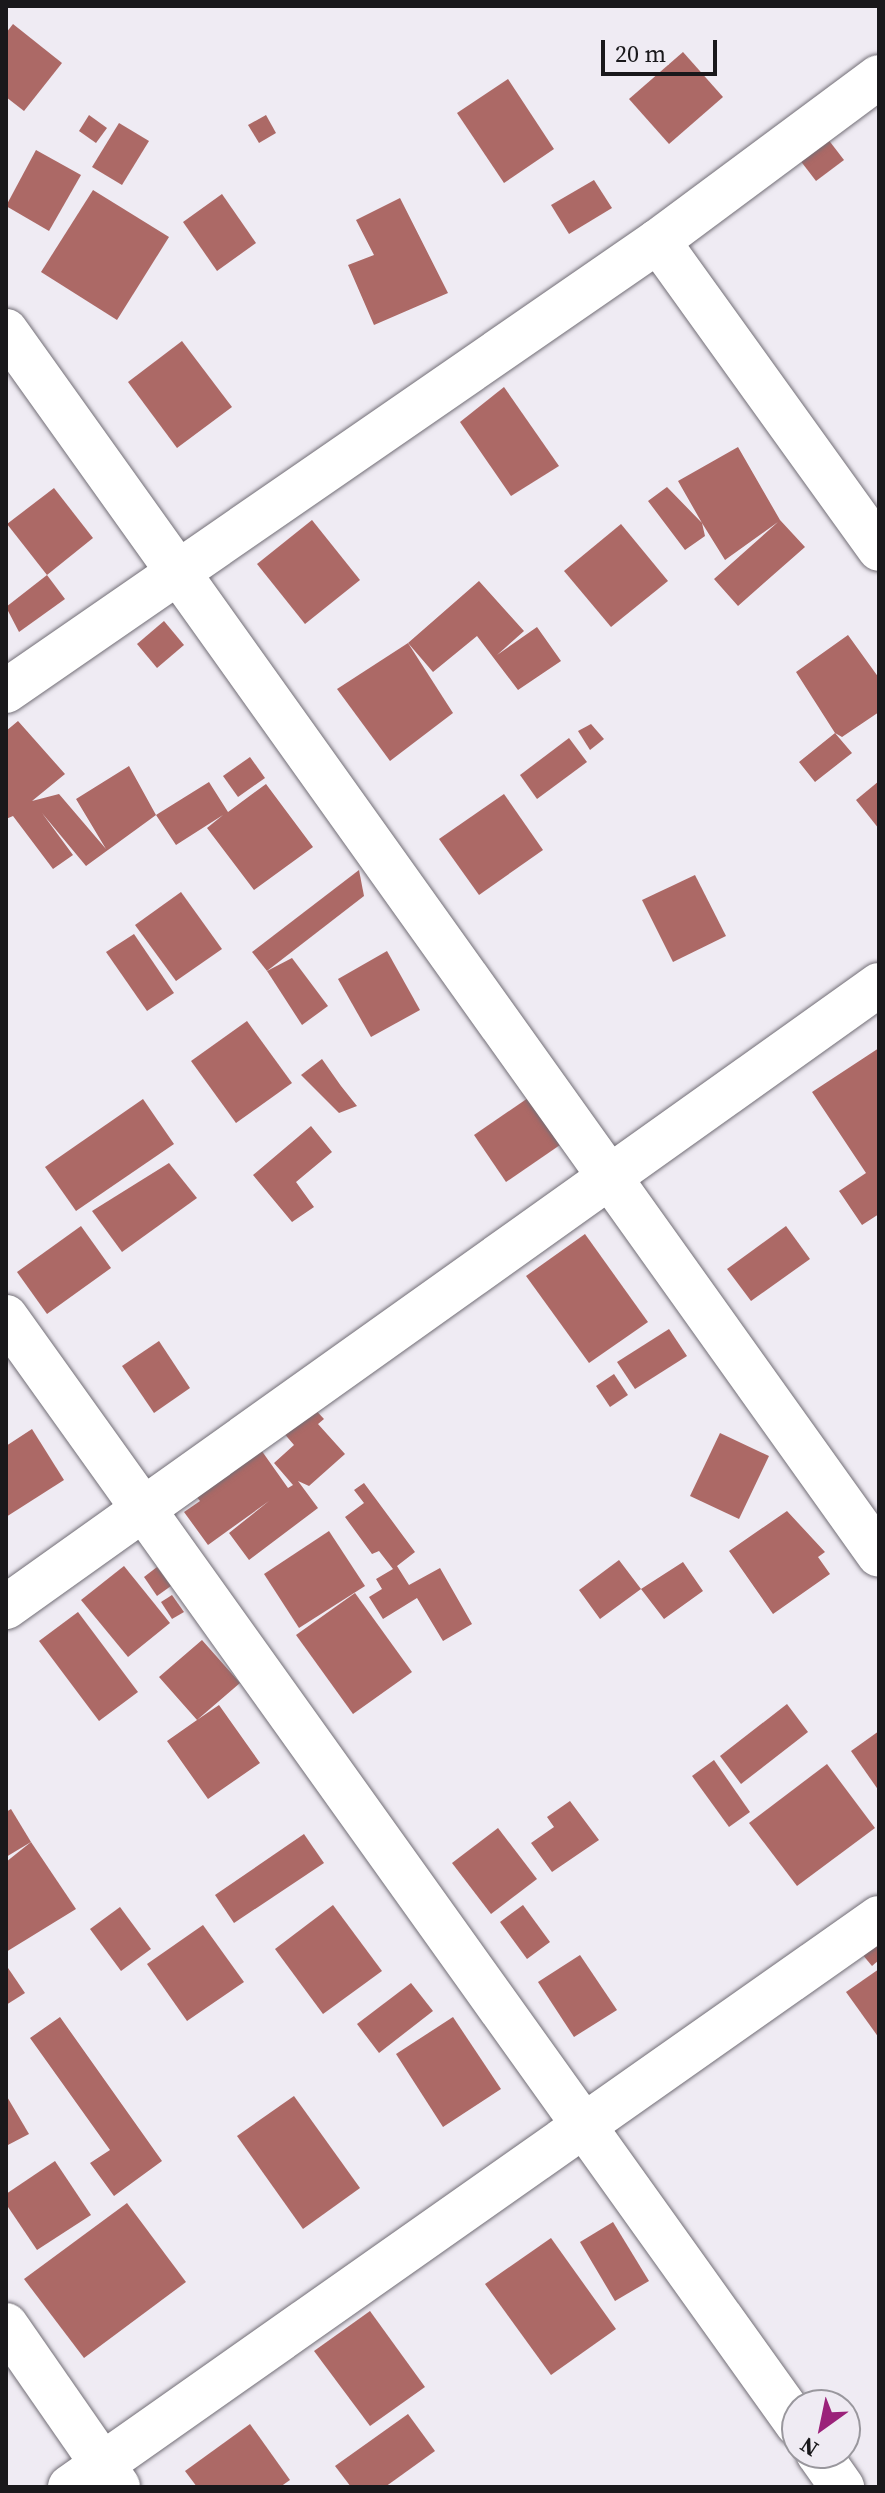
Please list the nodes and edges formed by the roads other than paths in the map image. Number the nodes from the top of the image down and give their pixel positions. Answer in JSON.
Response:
{"nodes":[{"id":1,"x":879,"y":77,"type":"edge"},
{"id":2,"x":658,"y":241,"type":"junction"},
{"id":3,"x":6,"y":331,"type":"edge"},
{"id":4,"x":879,"y":549,"type":"edge"},
{"id":5,"x":178,"y":573,"type":"junction"},
{"id":6,"x":6,"y":691,"type":"edge"},
{"id":7,"x":879,"y":985,"type":"edge"},
{"id":8,"x":609,"y":1177,"type":"junction"},
{"id":9,"x":6,"y":1317,"type":"edge"},
{"id":10,"x":143,"y":1509,"type":"junction"},
{"id":11,"x":879,"y":1555,"type":"edge"},
{"id":12,"x":6,"y":1607,"type":"edge"},
{"id":13,"x":879,"y":1918,"type":"edge"},
{"id":14,"x":582,"y":2127,"type":"junction"},
{"id":15,"x":6,"y":2325,"type":"edge"},
{"id":16,"x":781,"y":2402,"type":"edge"},
{"id":17,"x":829,"y":2469,"type":"edge"},
{"id":18,"x":96,"y":2480,"type":"edge"},
{"id":19,"x":842,"y":2487,"type":"edge"}],
"edges":[{"from":1,"to":2,"type":"street"},
{"from":2,"to":4,"type":"street"},
{"from":2,"to":5,"type":"street"},
{"from":3,"to":5,"type":"street"},
{"from":5,"to":6,"type":"street"},
{"from":5,"to":8,"type":"street"},
{"from":7,"to":8,"type":"street"},
{"from":8,"to":10,"type":"street"},
{"from":8,"to":11,"type":"street"},
{"from":9,"to":10,"type":"street"},
{"from":10,"to":12,"type":"street"},
{"from":10,"to":14,"type":"street"},
{"from":13,"to":14,"type":"street"},
{"from":14,"to":16,"type":"street"},
{"from":14,"to":18,"type":"street"},
{"from":15,"to":18,"type":"street"},
{"from":17,"to":19,"type":"street"}]}
